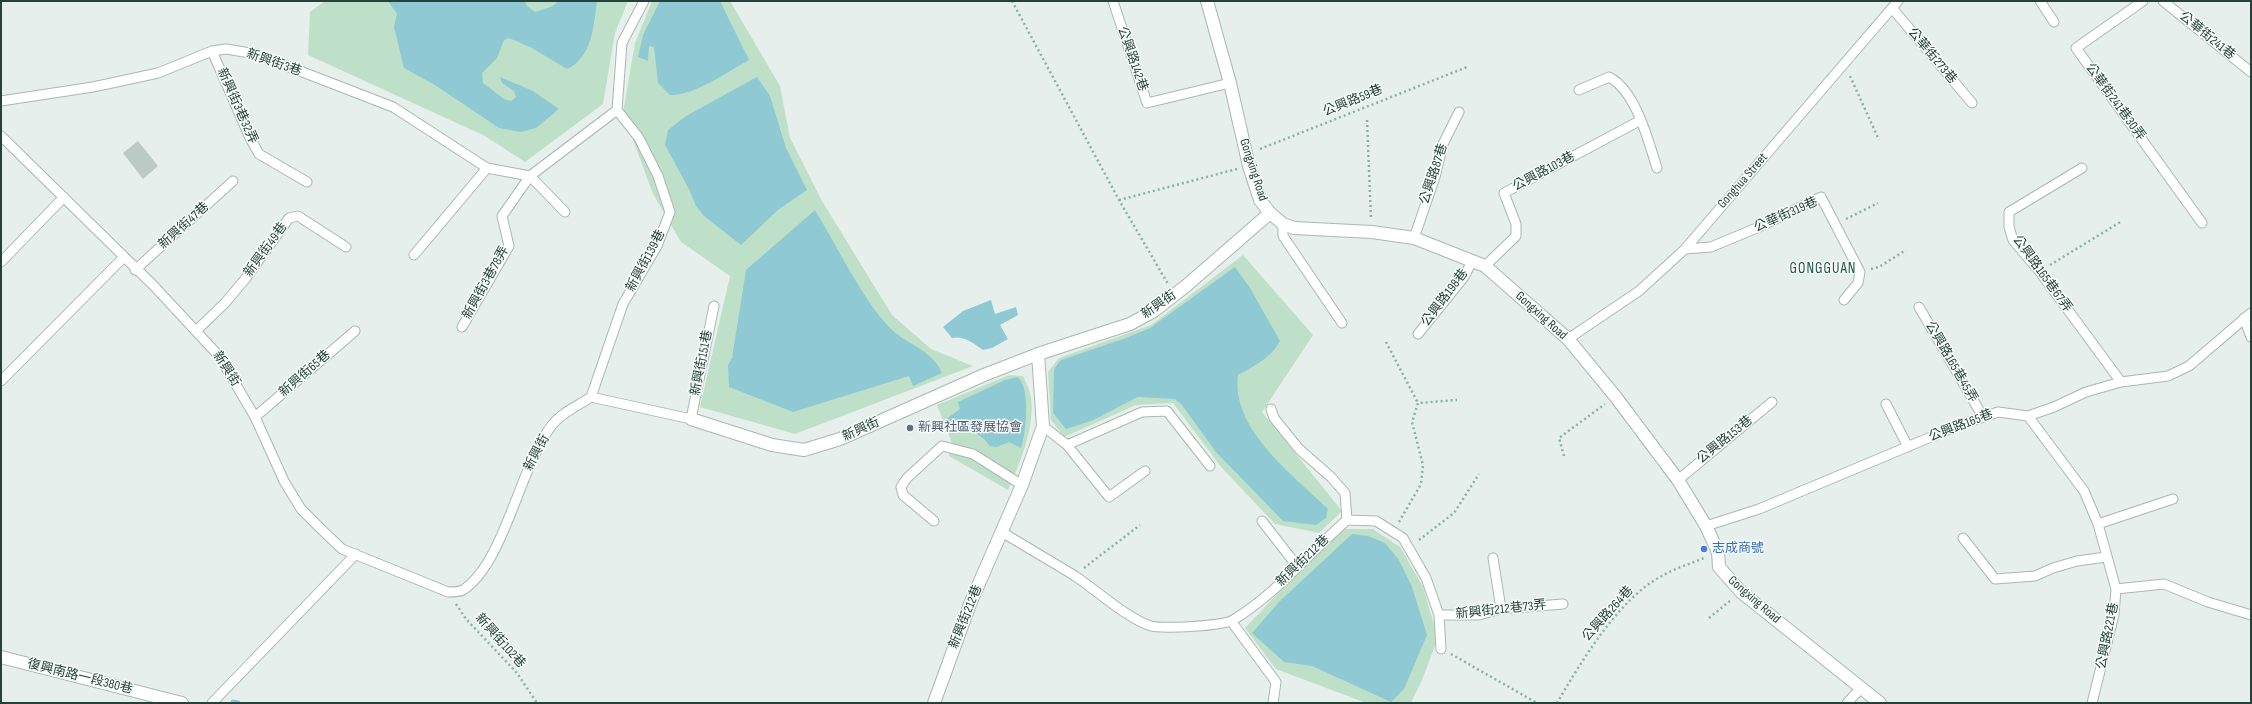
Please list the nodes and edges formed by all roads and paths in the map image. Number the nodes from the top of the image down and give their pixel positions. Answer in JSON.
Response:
{"nodes":[{"id":1,"x":644,"y":1,"type":"edge"},
{"id":2,"x":1012,"y":1,"type":"edge"},
{"id":3,"x":1113,"y":1,"type":"edge"},
{"id":4,"x":1207,"y":1,"type":"edge"},
{"id":5,"x":1898,"y":1,"type":"edge"},
{"id":6,"x":2040,"y":1,"type":"edge"},
{"id":7,"x":2143,"y":1,"type":"edge"},
{"id":8,"x":2163,"y":1,"type":"edge"},
{"id":9,"x":1892,"y":8,"type":"junction"},
{"id":10,"x":2054,"y":22,"type":"dead end"},
{"id":11,"x":212,"y":51,"type":"junction"},
{"id":12,"x":1844,"y":64,"type":"junction"},
{"id":13,"x":1467,"y":67,"type":"dead end"},
{"id":14,"x":2251,"y":72,"type":"edge"},
{"id":15,"x":1230,"y":84,"type":"junction"},
{"id":16,"x":1579,"y":90,"type":"dead end"},
{"id":17,"x":1,"y":101,"type":"edge"},
{"id":18,"x":1972,"y":103,"type":"dead end"},
{"id":19,"x":617,"y":110,"type":"junction"},
{"id":20,"x":1459,"y":112,"type":"dead end"},
{"id":21,"x":1367,"y":120,"type":"dead end"},
{"id":22,"x":1641,"y":120,"type":"junction"},
{"id":23,"x":1,"y":136,"type":"edge"},
{"id":24,"x":1879,"y":140,"type":"dead end"},
{"id":25,"x":1247,"y":160,"type":"junction"},
{"id":26,"x":487,"y":168,"type":"junction"},
{"id":27,"x":1657,"y":168,"type":"dead end"},
{"id":28,"x":2082,"y":168,"type":"dead end"},
{"id":29,"x":530,"y":176,"type":"junction"},
{"id":30,"x":233,"y":181,"type":"dead end"},
{"id":31,"x":307,"y":182,"type":"dead end"},
{"id":32,"x":64,"y":197,"type":"junction"},
{"id":33,"x":1119,"y":200,"type":"junction"},
{"id":34,"x":1878,"y":203,"type":"dead end"},
{"id":35,"x":565,"y":212,"type":"dead end"},
{"id":36,"x":1270,"y":214,"type":"junction"},
{"id":37,"x":2122,"y":221,"type":"dead end"},
{"id":38,"x":2202,"y":223,"type":"dead end"},
{"id":39,"x":1283,"y":224,"type":"junction"},
{"id":40,"x":1835,"y":225,"type":"junction"},
{"id":41,"x":1372,"y":232,"type":"junction"},
{"id":42,"x":1414,"y":238,"type":"junction"},
{"id":43,"x":346,"y":247,"type":"dead end"},
{"id":44,"x":1685,"y":249,"type":"junction"},
{"id":45,"x":1906,"y":250,"type":"dead end"},
{"id":46,"x":414,"y":254,"type":"dead end"},
{"id":47,"x":123,"y":258,"type":"junction"},
{"id":48,"x":1472,"y":261,"type":"junction"},
{"id":49,"x":1,"y":262,"type":"edge"},
{"id":50,"x":1484,"y":266,"type":"junction"},
{"id":51,"x":135,"y":270,"type":"junction"},
{"id":52,"x":1860,"y":272,"type":"junction"},
{"id":53,"x":2040,"y":272,"type":"junction"},
{"id":54,"x":1175,"y":295,"type":"junction"},
{"id":55,"x":1844,"y":300,"type":"dead end"},
{"id":56,"x":714,"y":306,"type":"dead end"},
{"id":57,"x":1919,"y":307,"type":"dead end"},
{"id":58,"x":2248,"y":316,"type":"edge"},
{"id":59,"x":1342,"y":323,"type":"dead end"},
{"id":60,"x":462,"y":327,"type":"dead end"},
{"id":61,"x":197,"y":330,"type":"junction"},
{"id":62,"x":355,"y":332,"type":"dead end"},
{"id":63,"x":1418,"y":334,"type":"dead end"},
{"id":64,"x":2251,"y":337,"type":"edge"},
{"id":65,"x":1568,"y":339,"type":"junction"},
{"id":66,"x":1386,"y":342,"type":"dead end"},
{"id":67,"x":1038,"y":354,"type":"junction"},
{"id":68,"x":1,"y":381,"type":"edge"},
{"id":69,"x":2121,"y":382,"type":"junction"},
{"id":70,"x":1615,"y":396,"type":"junction"},
{"id":71,"x":591,"y":397,"type":"junction"},
{"id":72,"x":1457,"y":400,"type":"dead end"},
{"id":73,"x":1772,"y":402,"type":"dead end"},
{"id":74,"x":1418,"y":403,"type":"junction"},
{"id":75,"x":1886,"y":404,"type":"dead end"},
{"id":76,"x":1271,"y":409,"type":"dead end"},
{"id":77,"x":2028,"y":416,"type":"junction"},
{"id":78,"x":255,"y":417,"type":"junction"},
{"id":79,"x":1983,"y":417,"type":"junction"},
{"id":80,"x":691,"y":419,"type":"junction"},
{"id":81,"x":1043,"y":426,"type":"junction"},
{"id":82,"x":1067,"y":445,"type":"junction"},
{"id":83,"x":1908,"y":446,"type":"junction"},
{"id":84,"x":1564,"y":456,"type":"dead end"},
{"id":85,"x":1210,"y":466,"type":"dead end"},
{"id":86,"x":1145,"y":471,"type":"dead end"},
{"id":87,"x":1479,"y":474,"type":"dead end"},
{"id":88,"x":1678,"y":480,"type":"junction"},
{"id":89,"x":1022,"y":485,"type":"junction"},
{"id":90,"x":2173,"y":499,"type":"dead end"},
{"id":91,"x":1347,"y":520,"type":"junction"},
{"id":92,"x":934,"y":521,"type":"dead end"},
{"id":93,"x":1262,"y":521,"type":"dead end"},
{"id":94,"x":2098,"y":524,"type":"junction"},
{"id":95,"x":1140,"y":525,"type":"dead end"},
{"id":96,"x":1706,"y":526,"type":"junction"},
{"id":97,"x":1002,"y":532,"type":"junction"},
{"id":98,"x":1393,"y":532,"type":"junction"},
{"id":99,"x":1963,"y":538,"type":"dead end"},
{"id":100,"x":1408,"y":548,"type":"junction"},
{"id":101,"x":1718,"y":552,"type":"junction"},
{"id":102,"x":356,"y":554,"type":"junction"},
{"id":103,"x":2106,"y":557,"type":"junction"},
{"id":104,"x":1493,"y":558,"type":"dead end"},
{"id":105,"x":1297,"y":566,"type":"junction"},
{"id":106,"x":1074,"y":576,"type":"junction"},
{"id":107,"x":2116,"y":589,"type":"junction"},
{"id":108,"x":448,"y":592,"type":"junction"},
{"id":109,"x":1741,"y":592,"type":"junction"},
{"id":110,"x":1563,"y":604,"type":"dead end"},
{"id":111,"x":1501,"y":609,"type":"junction"},
{"id":112,"x":1439,"y":615,"type":"junction"},
{"id":113,"x":2251,"y":615,"type":"edge"},
{"id":114,"x":1709,"y":618,"type":"dead end"},
{"id":115,"x":1231,"y":621,"type":"junction"},
{"id":116,"x":1441,"y":649,"type":"joint"},
{"id":117,"x":1,"y":656,"type":"edge"},
{"id":118,"x":1861,"y":688,"type":"junction"},
{"id":119,"x":179,"y":703,"type":"edge"},
{"id":120,"x":212,"y":703,"type":"edge"},
{"id":121,"x":537,"y":703,"type":"edge"},
{"id":122,"x":934,"y":703,"type":"edge"},
{"id":123,"x":1273,"y":703,"type":"edge"},
{"id":124,"x":1537,"y":703,"type":"edge"},
{"id":125,"x":1557,"y":703,"type":"edge"},
{"id":126,"x":1847,"y":703,"type":"edge"},
{"id":127,"x":1880,"y":703,"type":"edge"},
{"id":128,"x":2092,"y":703,"type":"edge"}],
"edges":[{"from":1,"to":19,"type":"lane"},
{"from":2,"to":33,"type":"path"},
{"from":3,"to":15,"type":"lane","name":"公興路142巷"},
{"from":4,"to":15,"type":"street","name":"Gongxing Road"},
{"from":5,"to":9,"type":"lane","name":"Gonghua Street"},
{"from":6,"to":10,"type":"lane"},
{"from":7,"to":38,"type":"lane","name":"公華街241巷30弄"},
{"from":8,"to":14,"type":"lane","name":"公華街241巷"},
{"from":9,"to":12,"type":"lane","name":"Gonghua Street"},
{"from":9,"to":18,"type":"lane","name":"公華街273巷"},
{"from":11,"to":17,"type":"lane","name":"新興街3巷"},
{"from":11,"to":26,"type":"lane","name":"新興街3巷"},
{"from":11,"to":31,"type":"lane","name":"新興街3巷32弄"},
{"from":12,"to":24,"type":"path"},
{"from":12,"to":44,"type":"lane","name":"Gonghua Street"},
{"from":13,"to":25,"type":"path","name":"公興路59巷"},
{"from":15,"to":25,"type":"street","name":"Gongxing Road"},
{"from":16,"to":22,"type":"lane"},
{"from":19,"to":29,"type":"lane"},
{"from":19,"to":71,"type":"lane","name":"新興街139巷"},
{"from":20,"to":42,"type":"lane","name":"公興路87巷"},
{"from":21,"to":41,"type":"path"},
{"from":22,"to":27,"type":"lane"},
{"from":22,"to":50,"type":"lane","name":"公興路103巷"},
{"from":23,"to":32,"type":"lane","name":"新興街"},
{"from":25,"to":33,"type":"path","name":"公興路59巷"},
{"from":25,"to":36,"type":"street","name":"Gongxing Road"},
{"from":26,"to":29,"type":"lane","name":"新興街3巷"},
{"from":26,"to":46,"type":"lane"},
{"from":28,"to":53,"type":"lane","name":"公興路165巷67弄"},
{"from":29,"to":35,"type":"lane"},
{"from":29,"to":60,"type":"lane","name":"新興街3巷78弄"},
{"from":30,"to":51,"type":"lane","name":"新興街47巷"},
{"from":32,"to":47,"type":"lane","name":"新興街"},
{"from":32,"to":49,"type":"lane"},
{"from":33,"to":54,"type":"path"},
{"from":34,"to":40,"type":"path"},
{"from":36,"to":39,"type":"street","name":"Gongxing Road"},
{"from":36,"to":54,"type":"street","name":"新興街"},
{"from":37,"to":53,"type":"path"},
{"from":39,"to":41,"type":"street","name":"Gongxing Road"},
{"from":39,"to":59,"type":"lane"},
{"from":40,"to":44,"type":"lane","name":"公華街319巷"},
{"from":40,"to":52,"type":"lane","name":"公華街319巷"},
{"from":41,"to":42,"type":"street","name":"Gongxing Road"},
{"from":42,"to":48,"type":"street","name":"Gongxing Road"},
{"from":43,"to":61,"type":"lane","name":"新興街49巷"},
{"from":44,"to":65,"type":"lane","name":"Gonghua Street"},
{"from":45,"to":52,"type":"path"},
{"from":47,"to":51,"type":"lane","name":"新興街"},
{"from":47,"to":68,"type":"lane"},
{"from":48,"to":50,"type":"street","name":"Gongxing Road"},
{"from":48,"to":63,"type":"lane","name":"公興路198巷"},
{"from":50,"to":65,"type":"street","name":"Gongxing Road"},
{"from":51,"to":61,"type":"lane","name":"新興街"},
{"from":52,"to":55,"type":"lane"},
{"from":53,"to":69,"type":"lane","name":"公興路165巷67弄"},
{"from":54,"to":67,"type":"street","name":"新興街"},
{"from":56,"to":80,"type":"lane","name":"新興街151巷"},
{"from":57,"to":79,"type":"lane","name":"公興路165巷45弄"},
{"from":58,"to":64,"type":"lane"},
{"from":58,"to":69,"type":"lane","name":"公興路165巷"},
{"from":61,"to":78,"type":"lane","name":"新興街"},
{"from":62,"to":78,"type":"lane","name":"新興街65巷"},
{"from":65,"to":70,"type":"street","name":"Gongxing Road"},
{"from":66,"to":74,"type":"path"},
{"from":67,"to":80,"type":"street","name":"新興街"},
{"from":67,"to":81,"type":"street","name":"新興街212巷"},
{"from":69,"to":77,"type":"lane","name":"公興路165巷"},
{"from":70,"to":84,"type":"path"},
{"from":70,"to":88,"type":"street","name":"Gongxing Road"},
{"from":71,"to":80,"type":"lane","name":"新興街"},
{"from":71,"to":108,"type":"lane","name":"新興街"},
{"from":72,"to":74,"type":"path"},
{"from":73,"to":88,"type":"lane","name":"公興路153巷"},
{"from":74,"to":98,"type":"path"},
{"from":75,"to":83,"type":"lane"},
{"from":76,"to":91,"type":"lane"},
{"from":77,"to":79,"type":"lane","name":"公興路165巷"},
{"from":77,"to":94,"type":"lane"},
{"from":78,"to":102,"type":"lane","name":"新興街"},
{"from":79,"to":83,"type":"lane","name":"公興路165巷"},
{"from":81,"to":82,"type":"lane"},
{"from":81,"to":89,"type":"street","name":"新興街212巷"},
{"from":82,"to":85,"type":"lane"},
{"from":82,"to":86,"type":"lane"},
{"from":83,"to":96,"type":"lane","name":"公興路165巷"},
{"from":87,"to":100,"type":"path"},
{"from":88,"to":96,"type":"street","name":"Gongxing Road"},
{"from":89,"to":92,"type":"lane"},
{"from":89,"to":97,"type":"street","name":"新興街212巷"},
{"from":90,"to":94,"type":"lane"},
{"from":91,"to":98,"type":"lane"},
{"from":91,"to":105,"type":"lane","name":"新興街212巷"},
{"from":93,"to":105,"type":"lane"},
{"from":94,"to":103,"type":"lane"},
{"from":95,"to":106,"type":"path"},
{"from":96,"to":101,"type":"street","name":"Gongxing Road"},
{"from":97,"to":106,"type":"lane","name":"新興街212巷"},
{"from":97,"to":122,"type":"street","name":"新興街212巷"},
{"from":98,"to":100,"type":"lane"},
{"from":99,"to":103,"type":"lane"},
{"from":100,"to":112,"type":"lane"},
{"from":101,"to":109,"type":"street","name":"Gongxing Road"},
{"from":101,"to":125,"type":"path","name":"公興路264巷"},
{"from":102,"to":108,"type":"lane","name":"新興街"},
{"from":102,"to":120,"type":"lane"},
{"from":103,"to":107,"type":"lane"},
{"from":104,"to":111,"type":"lane"},
{"from":105,"to":115,"type":"lane","name":"新興街212巷"},
{"from":106,"to":115,"type":"lane","name":"新興街212巷"},
{"from":107,"to":113,"type":"lane","name":"公興路221巷"},
{"from":107,"to":128,"type":"lane","name":"公興路221巷"},
{"from":108,"to":121,"type":"path","name":"新興街102巷"},
{"from":109,"to":114,"type":"path"},
{"from":109,"to":118,"type":"street","name":"Gongxing Road"},
{"from":110,"to":111,"type":"lane","name":"新興街212巷73弄"},
{"from":111,"to":112,"type":"lane","name":"新興街212巷73弄"},
{"from":112,"to":116,"type":"lane"},
{"from":115,"to":123,"type":"lane"},
{"from":116,"to":124,"type":"path"},
{"from":117,"to":119,"type":"street","name":"復興南路一段380巷"},
{"from":118,"to":126,"type":"lane"},
{"from":118,"to":127,"type":"street","name":"Gongxing Road"}]}
